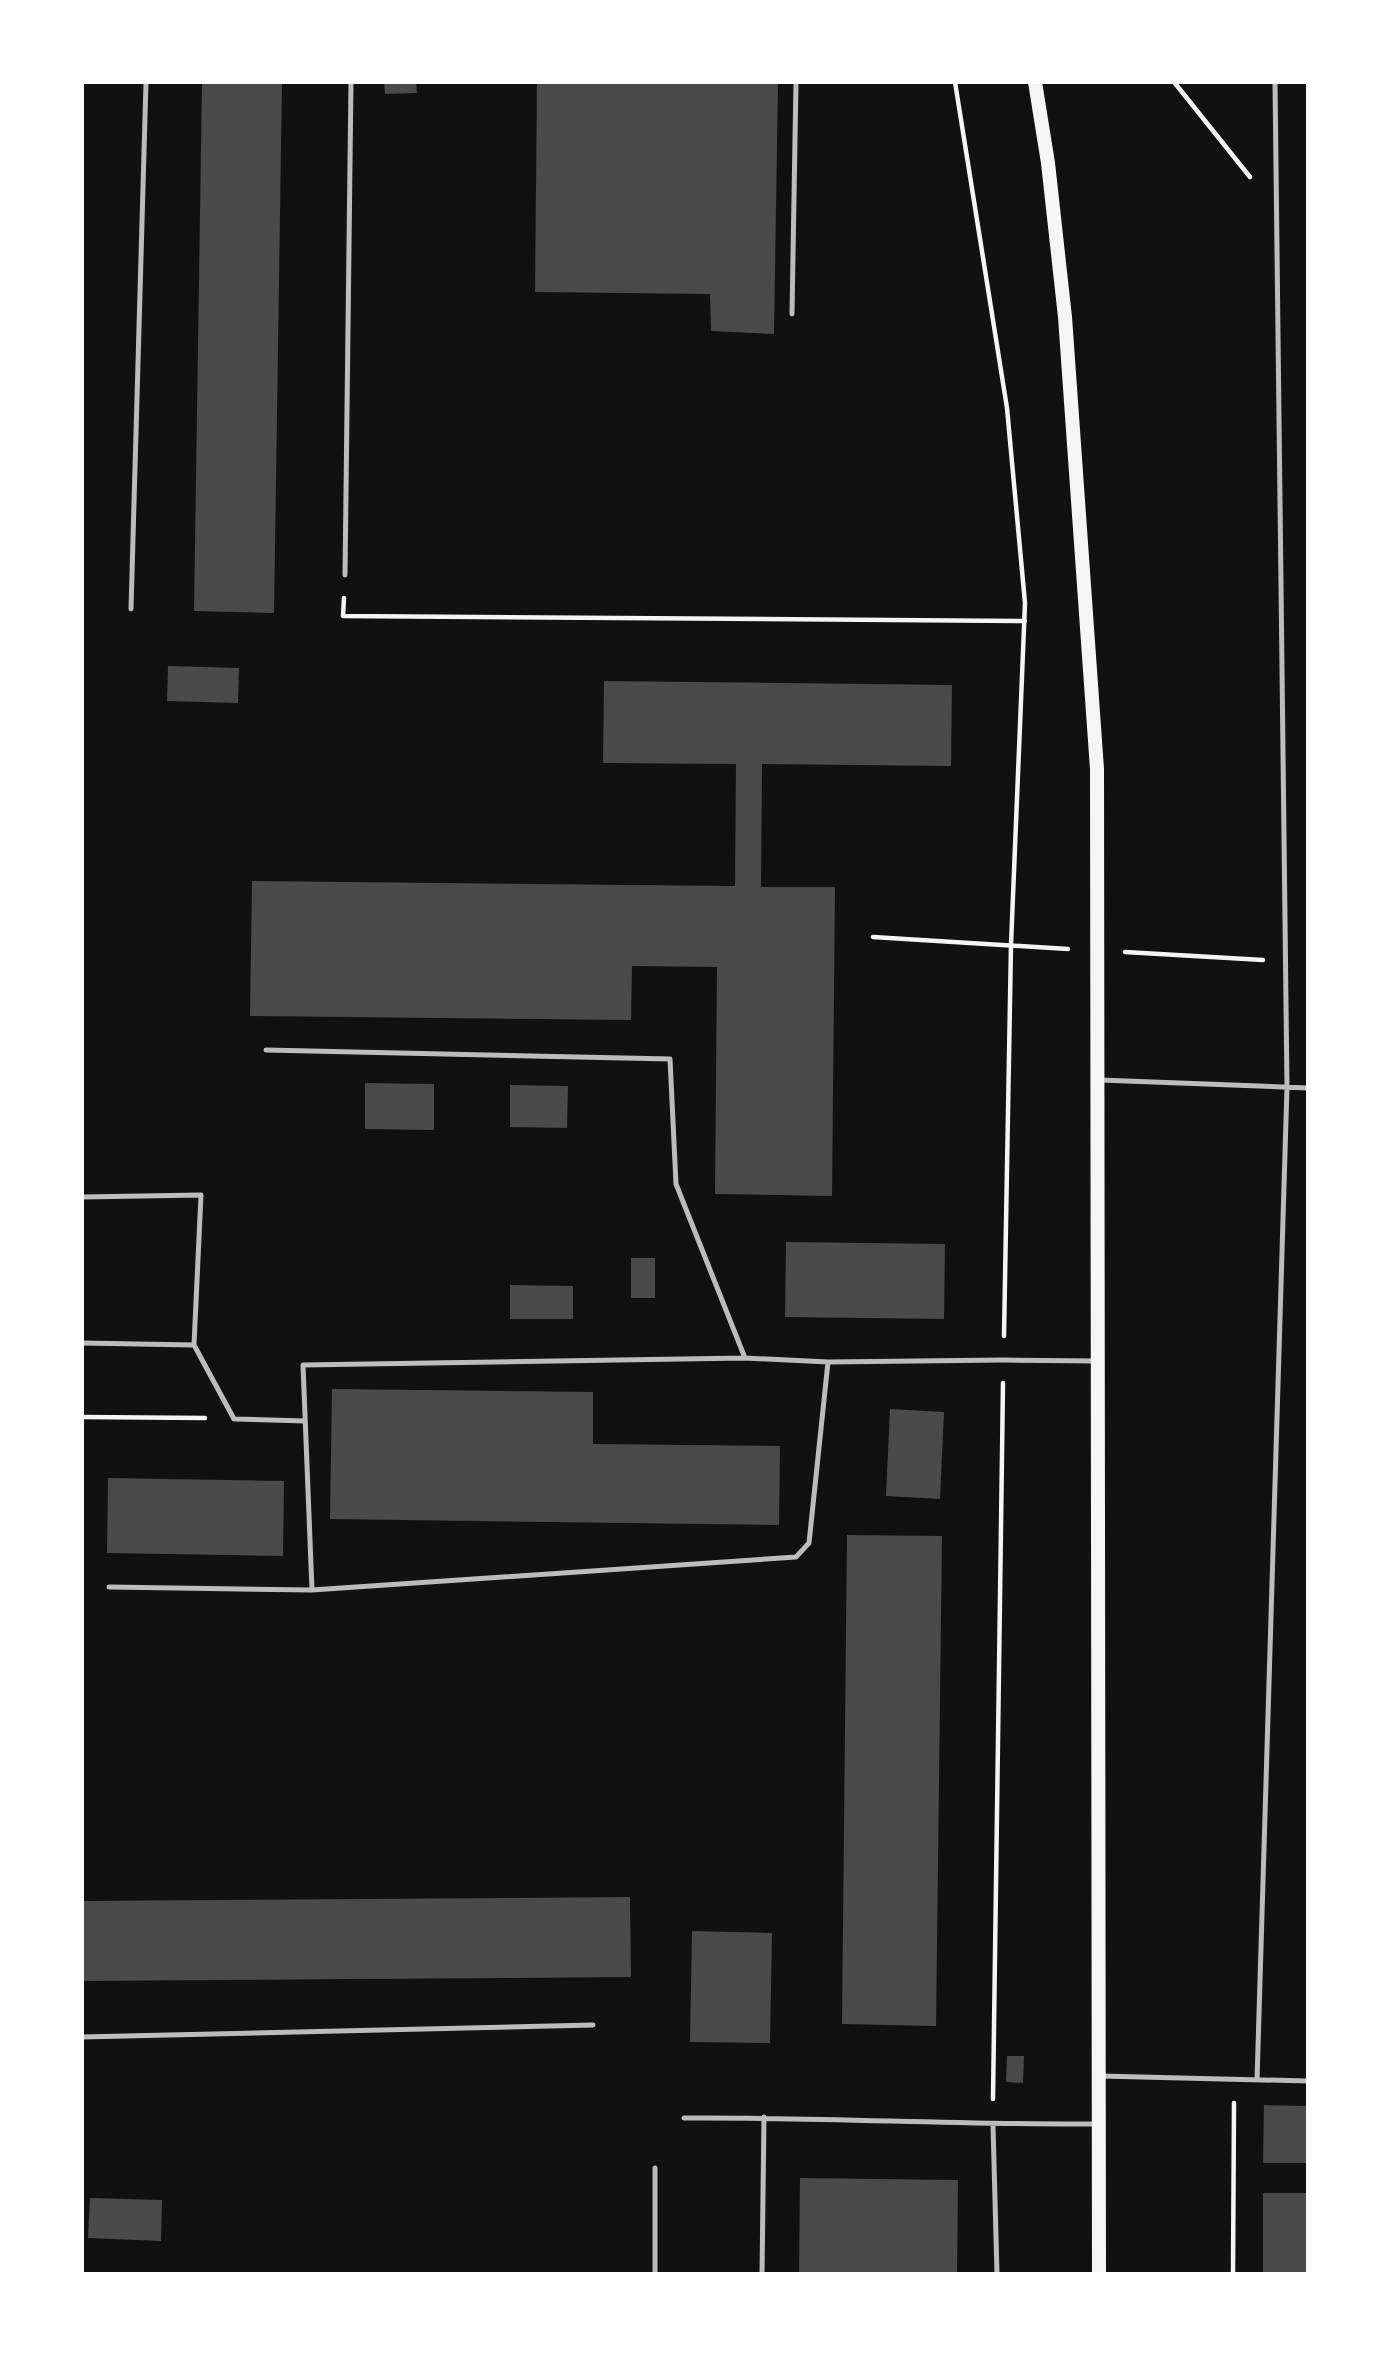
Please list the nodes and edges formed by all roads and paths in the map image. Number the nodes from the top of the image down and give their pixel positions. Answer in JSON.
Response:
{"nodes":[{"id":1,"x":146,"y":82,"type":"edge"},
{"id":2,"x":351,"y":82,"type":"edge"},
{"id":3,"x":796,"y":82,"type":"edge"},
{"id":4,"x":955,"y":82,"type":"edge"},
{"id":5,"x":1035,"y":82,"type":"edge"},
{"id":6,"x":1174,"y":82,"type":"edge"},
{"id":7,"x":1275,"y":82,"type":"edge"},
{"id":8,"x":1277,"y":210,"type":"junction"},
{"id":9,"x":792,"y":314,"type":"dead end"},
{"id":10,"x":345,"y":575,"type":"joint"},
{"id":11,"x":131,"y":609,"type":"dead end"},
{"id":12,"x":1025,"y":621,"type":"junction"},
{"id":13,"x":266,"y":1051,"type":"dead end"},
{"id":14,"x":1097,"y":1080,"type":"junction"},
{"id":15,"x":1287,"y":1087,"type":"junction"},
{"id":16,"x":1308,"y":1088,"type":"edge"},
{"id":17,"x":82,"y":1197,"type":"edge"},
{"id":18,"x":82,"y":1343,"type":"edge"},
{"id":19,"x":194,"y":1345,"type":"junction"},
{"id":20,"x":745,"y":1358,"type":"junction"},
{"id":21,"x":1003,"y":1360,"type":"junction"},
{"id":22,"x":1099,"y":1361,"type":"junction"},
{"id":23,"x":828,"y":1362,"type":"junction"},
{"id":24,"x":82,"y":1417,"type":"edge"},
{"id":25,"x":234,"y":1419,"type":"junction"},
{"id":26,"x":306,"y":1421,"type":"junction"},
{"id":27,"x":109,"y":1587,"type":"dead end"},
{"id":28,"x":312,"y":1590,"type":"junction"},
{"id":29,"x":593,"y":2025,"type":"dead end"},
{"id":30,"x":82,"y":2037,"type":"edge"},
{"id":31,"x":1100,"y":2076,"type":"junction"},
{"id":32,"x":1235,"y":2079,"type":"junction"},
{"id":33,"x":1257,"y":2080,"type":"junction"},
{"id":34,"x":1308,"y":2081,"type":"edge"},
{"id":35,"x":684,"y":2118,"type":"dead end"},
{"id":36,"x":764,"y":2118,"type":"junction"},
{"id":37,"x":993,"y":2124,"type":"junction"},
{"id":38,"x":1099,"y":2124,"type":"junction"},
{"id":39,"x":655,"y":2168,"type":"dead end"},
{"id":40,"x":655,"y":2274,"type":"edge"},
{"id":41,"x":762,"y":2274,"type":"edge"},
{"id":42,"x":997,"y":2274,"type":"edge"},
{"id":43,"x":1099,"y":2274,"type":"edge"},
{"id":44,"x":1233,"y":2274,"type":"edge"}],
"edges":[{"from":1,"to":11,"type":"lane"},
{"from":2,"to":10,"type":"lane"},
{"from":3,"to":9,"type":"lane"},
{"from":4,"to":12,"type":"path"},
{"from":5,"to":14,"type":"main road"},
{"from":6,"to":8,"type":"path"},
{"from":7,"to":8,"type":"lane"},
{"from":8,"to":15,"type":"lane"},
{"from":10,"to":12,"type":"path"},
{"from":12,"to":21,"type":"path"},
{"from":13,"to":20,"type":"lane"},
{"from":14,"to":15,"type":"lane"},
{"from":14,"to":22,"type":"main road"},
{"from":15,"to":16,"type":"lane"},
{"from":15,"to":33,"type":"lane"},
{"from":17,"to":19,"type":"lane"},
{"from":18,"to":19,"type":"lane"},
{"from":19,"to":25,"type":"lane"},
{"from":20,"to":23,"type":"lane"},
{"from":20,"to":26,"type":"lane"},
{"from":21,"to":22,"type":"lane"},
{"from":21,"to":23,"type":"lane"},
{"from":21,"to":37,"type":"path"},
{"from":22,"to":31,"type":"main road"},
{"from":23,"to":28,"type":"lane"},
{"from":24,"to":25,"type":"path"},
{"from":25,"to":26,"type":"lane"},
{"from":26,"to":28,"type":"lane"},
{"from":27,"to":28,"type":"lane"},
{"from":29,"to":30,"type":"lane"},
{"from":31,"to":32,"type":"lane"},
{"from":31,"to":38,"type":"main road"},
{"from":32,"to":33,"type":"lane"},
{"from":32,"to":44,"type":"path"},
{"from":33,"to":34,"type":"lane"},
{"from":35,"to":36,"type":"lane"},
{"from":36,"to":37,"type":"lane"},
{"from":36,"to":41,"type":"lane"},
{"from":37,"to":38,"type":"lane"},
{"from":37,"to":42,"type":"lane"},
{"from":38,"to":43,"type":"main road"},
{"from":39,"to":40,"type":"lane"}]}
